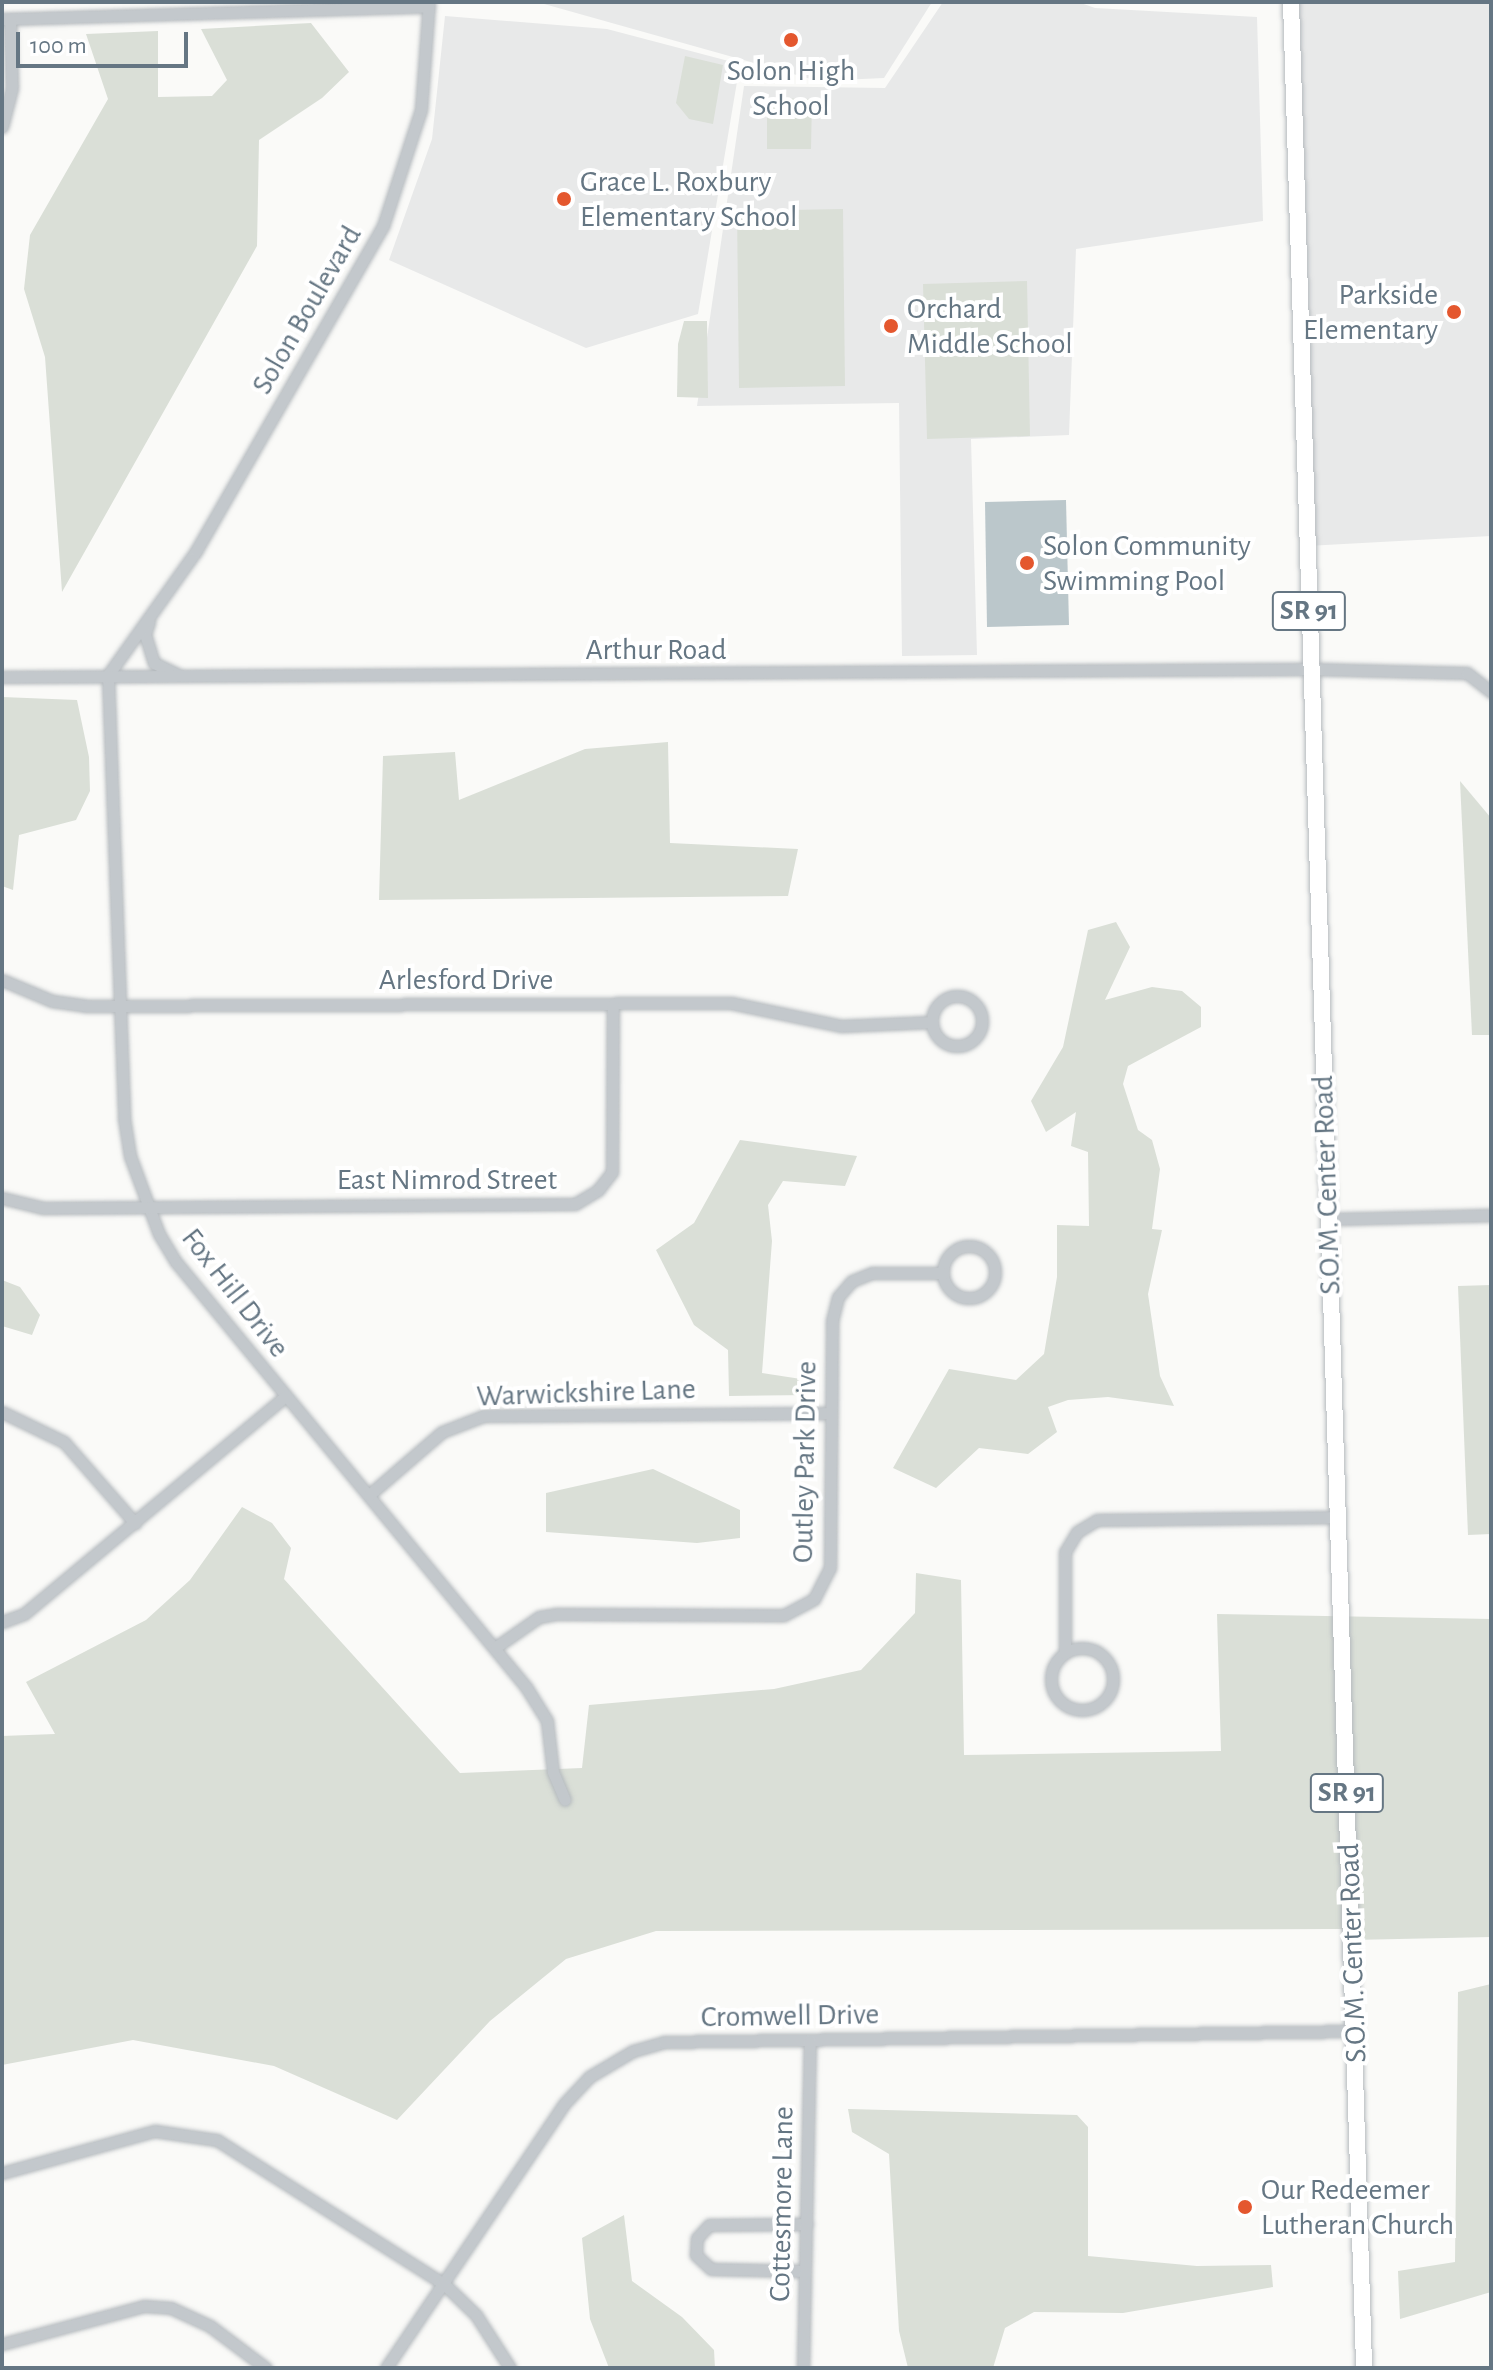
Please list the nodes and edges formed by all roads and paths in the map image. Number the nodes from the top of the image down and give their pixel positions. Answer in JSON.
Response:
{"nodes":[{"id":1,"x":80,"y":2,"type":"edge"},
{"id":2,"x":1291,"y":2,"type":"edge"},
{"id":3,"x":429,"y":4,"type":"edge"},
{"id":4,"x":254,"y":6,"type":"edge"},
{"id":5,"x":80,"y":16,"type":"junction"},
{"id":6,"x":6,"y":19,"type":"edge"},
{"id":7,"x":2,"y":127,"type":"edge"},
{"id":8,"x":152,"y":615,"type":"junction"},
{"id":9,"x":1311,"y":669,"type":"junction"},
{"id":10,"x":108,"y":675,"type":"junction"},
{"id":11,"x":2,"y":677,"type":"edge"},
{"id":12,"x":187,"y":678,"type":"junction"},
{"id":13,"x":1491,"y":692,"type":"edge"},
{"id":14,"x":2,"y":980,"type":"edge"},
{"id":15,"x":613,"y":1004,"type":"junction"},
{"id":16,"x":119,"y":1006,"type":"junction"},
{"id":17,"x":932,"y":1022,"type":"junction"},
{"id":18,"x":2,"y":1198,"type":"edge"},
{"id":19,"x":148,"y":1206,"type":"junction"},
{"id":20,"x":1491,"y":1215,"type":"edge"},
{"id":21,"x":1328,"y":1219,"type":"junction"},
{"id":22,"x":943,"y":1273,"type":"junction"},
{"id":23,"x":286,"y":1396,"type":"junction"},
{"id":24,"x":2,"y":1412,"type":"edge"},
{"id":25,"x":831,"y":1413,"type":"junction"},
{"id":26,"x":369,"y":1495,"type":"junction"},
{"id":27,"x":1337,"y":1517,"type":"junction"},
{"id":28,"x":135,"y":1523,"type":"junction"},
{"id":29,"x":2,"y":1622,"type":"edge"},
{"id":30,"x":496,"y":1647,"type":"junction"},
{"id":31,"x":1065,"y":1653,"type":"junction"},
{"id":32,"x":565,"y":1800,"type":"dead end"},
{"id":33,"x":1356,"y":2031,"type":"junction"},
{"id":34,"x":810,"y":2040,"type":"junction"},
{"id":35,"x":2,"y":2173,"type":"edge"},
{"id":36,"x":807,"y":2224,"type":"junction"},
{"id":37,"x":804,"y":2271,"type":"junction"},
{"id":38,"x":444,"y":2284,"type":"junction"},
{"id":39,"x":2,"y":2344,"type":"edge"},
{"id":40,"x":266,"y":2368,"type":"edge"},
{"id":41,"x":386,"y":2368,"type":"edge"},
{"id":42,"x":510,"y":2368,"type":"edge"},
{"id":43,"x":803,"y":2368,"type":"edge"},
{"id":44,"x":1364,"y":2368,"type":"edge"}],
"edges":[{"from":1,"to":5,"type":"street"},
{"from":2,"to":9,"type":"main road","name":"S.O.M. Center Road","number":"SR 91"},
{"from":3,"to":4,"type":"street"},
{"from":3,"to":8,"type":"street","name":"Solon Boulevard"},
{"from":4,"to":5,"type":"street"},
{"from":5,"to":6,"type":"street"},
{"from":6,"to":7,"type":"street"},
{"from":8,"to":10,"type":"street","name":"Solon Boulevard"},
{"from":8,"to":12,"type":"street"},
{"from":9,"to":12,"type":"street","name":"Arthur Road"},
{"from":9,"to":13,"type":"street","name":"Arthur Road"},
{"from":9,"to":21,"type":"main road","name":"S.O.M. Center Road","number":"SR 91"},
{"from":10,"to":11,"type":"street","name":"Arthur Road"},
{"from":10,"to":12,"type":"street","name":"Arthur Road"},
{"from":10,"to":16,"type":"street","name":"Fox Hill Drive"},
{"from":14,"to":16,"type":"street","name":"Arlesford Drive"},
{"from":15,"to":16,"type":"street","name":"Arlesford Drive"},
{"from":15,"to":17,"type":"street","name":"Arlesford Drive"},
{"from":15,"to":19,"type":"street","name":"East Nimrod Street"},
{"from":16,"to":19,"type":"street","name":"Fox Hill Drive"},
{"from":17,"to":17,"type":"street"},
{"from":18,"to":19,"type":"street","name":"East Nimrod Street"},
{"from":19,"to":23,"type":"street","name":"Fox Hill Drive"},
{"from":20,"to":21,"type":"street"},
{"from":21,"to":27,"type":"main road","name":"S.O.M. Center Road","number":"SR 91"},
{"from":22,"to":22,"type":"street"},
{"from":22,"to":25,"type":"street","name":"Outley Park Drive"},
{"from":23,"to":26,"type":"street","name":"Fox Hill Drive"},
{"from":23,"to":28,"type":"street"},
{"from":24,"to":28,"type":"street"},
{"from":25,"to":26,"type":"street","name":"Warwickshire Lane"},
{"from":25,"to":30,"type":"street","name":"Outley Park Drive"},
{"from":26,"to":30,"type":"street","name":"Fox Hill Drive"},
{"from":27,"to":31,"type":"street"},
{"from":27,"to":33,"type":"main road","name":"S.O.M. Center Road","number":"SR 91"},
{"from":28,"to":29,"type":"street"},
{"from":30,"to":32,"type":"street","name":"Fox Hill Drive"},
{"from":31,"to":31,"type":"street"},
{"from":33,"to":34,"type":"street","name":"Cromwell Drive"},
{"from":33,"to":44,"type":"main road","name":"S.O.M. Center Road","number":"SR 91"},
{"from":34,"to":36,"type":"street","name":"Cottesmore Lane"},
{"from":34,"to":38,"type":"street","name":"Cromwell Drive"},
{"from":35,"to":38,"type":"street"},
{"from":36,"to":37,"type":"street","name":"Cottesmore Lane"},
{"from":36,"to":37,"type":"street"},
{"from":37,"to":43,"type":"street","name":"Cottesmore Lane"},
{"from":38,"to":41,"type":"street","name":"Cromwell Drive"},
{"from":38,"to":42,"type":"street"},
{"from":39,"to":40,"type":"street"}]}
